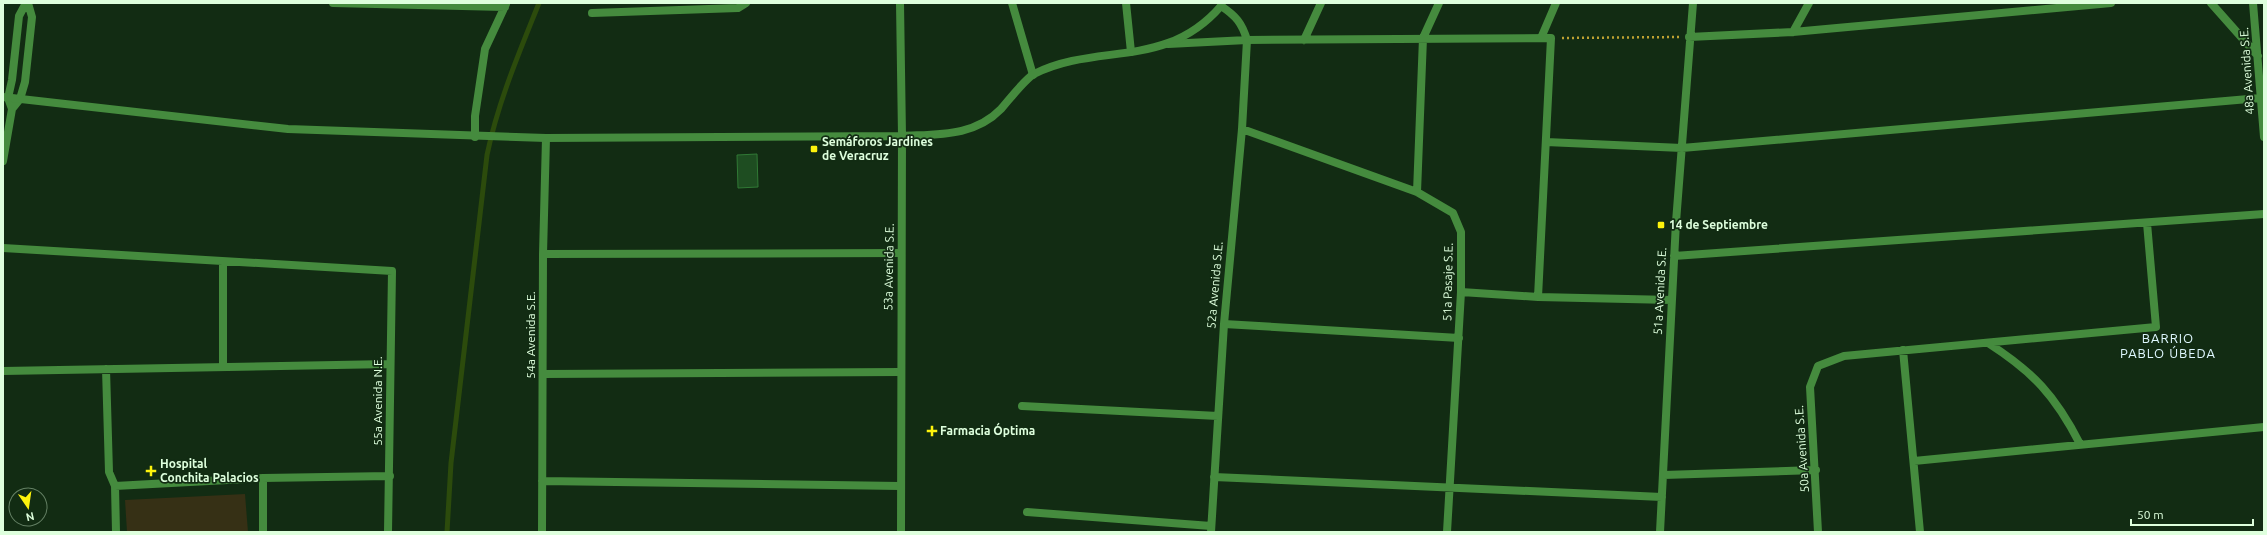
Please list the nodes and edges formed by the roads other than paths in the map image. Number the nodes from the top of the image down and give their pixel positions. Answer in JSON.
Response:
{"nodes":[{"id":1,"x":27,"y":3,"type":"edge"},
{"id":2,"x":333,"y":3,"type":"edge"},
{"id":3,"x":746,"y":3,"type":"edge"},
{"id":4,"x":900,"y":3,"type":"edge"},
{"id":5,"x":1012,"y":3,"type":"edge"},
{"id":6,"x":1126,"y":3,"type":"edge"},
{"id":7,"x":1322,"y":3,"type":"edge"},
{"id":8,"x":1439,"y":3,"type":"edge"},
{"id":9,"x":1556,"y":3,"type":"edge"},
{"id":10,"x":1693,"y":3,"type":"edge"},
{"id":11,"x":1809,"y":3,"type":"edge"},
{"id":12,"x":2111,"y":3,"type":"edge"},
{"id":13,"x":2211,"y":3,"type":"edge"},
{"id":14,"x":2253,"y":3,"type":"edge"},
{"id":15,"x":2093,"y":4,"type":"edge"},
{"id":16,"x":506,"y":5,"type":"edge"},
{"id":17,"x":1221,"y":5,"type":"edge"},
{"id":18,"x":637,"y":7,"type":"edge"},
{"id":19,"x":592,"y":12,"type":"dead end"},
{"id":20,"x":1794,"y":32,"type":"junction"},
{"id":21,"x":1690,"y":37,"type":"junction"},
{"id":22,"x":1423,"y":38,"type":"junction"},
{"id":23,"x":1541,"y":38,"type":"junction"},
{"id":24,"x":1247,"y":40,"type":"junction"},
{"id":25,"x":1304,"y":40,"type":"junction"},
{"id":26,"x":1168,"y":44,"type":"junction"},
{"id":27,"x":1131,"y":52,"type":"junction"},
{"id":28,"x":2258,"y":56,"type":"junction"},
{"id":29,"x":1033,"y":75,"type":"junction"},
{"id":30,"x":5,"y":97,"type":"edge"},
{"id":31,"x":2260,"y":98,"type":"junction"},
{"id":32,"x":20,"y":99,"type":"junction"},
{"id":33,"x":12,"y":109,"type":"junction"},
{"id":34,"x":1242,"y":129,"type":"junction"},
{"id":35,"x":902,"y":136,"type":"junction"},
{"id":36,"x":479,"y":137,"type":"junction"},
{"id":37,"x":2264,"y":137,"type":"edge"},
{"id":38,"x":546,"y":138,"type":"junction"},
{"id":39,"x":1546,"y":142,"type":"junction"},
{"id":40,"x":1682,"y":148,"type":"junction"},
{"id":41,"x":3,"y":161,"type":"edge"},
{"id":42,"x":1417,"y":192,"type":"junction"},
{"id":43,"x":2264,"y":214,"type":"edge"},
{"id":44,"x":2147,"y":223,"type":"junction"},
{"id":45,"x":3,"y":248,"type":"edge"},
{"id":46,"x":901,"y":253,"type":"junction"},
{"id":47,"x":543,"y":254,"type":"junction"},
{"id":48,"x":1674,"y":256,"type":"junction"},
{"id":49,"x":223,"y":262,"type":"junction"},
{"id":50,"x":1461,"y":292,"type":"junction"},
{"id":51,"x":1538,"y":297,"type":"junction"},
{"id":52,"x":1672,"y":300,"type":"junction"},
{"id":53,"x":1224,"y":324,"type":"junction"},
{"id":54,"x":1459,"y":338,"type":"junction"},
{"id":55,"x":1988,"y":343,"type":"junction"},
{"id":56,"x":1903,"y":350,"type":"junction"},
{"id":57,"x":390,"y":364,"type":"junction"},
{"id":58,"x":223,"y":367,"type":"junction"},
{"id":59,"x":106,"y":369,"type":"junction"},
{"id":60,"x":3,"y":371,"type":"edge"},
{"id":61,"x":900,"y":372,"type":"junction"},
{"id":62,"x":543,"y":374,"type":"junction"},
{"id":63,"x":1022,"y":406,"type":"dead end"},
{"id":64,"x":1218,"y":416,"type":"junction"},
{"id":65,"x":2264,"y":427,"type":"edge"},
{"id":66,"x":2080,"y":444,"type":"junction"},
{"id":67,"x":1914,"y":461,"type":"junction"},
{"id":68,"x":1816,"y":470,"type":"junction"},
{"id":69,"x":1664,"y":475,"type":"junction"},
{"id":70,"x":390,"y":476,"type":"junction"},
{"id":71,"x":1214,"y":477,"type":"junction"},
{"id":72,"x":262,"y":478,"type":"junction"},
{"id":73,"x":542,"y":481,"type":"junction"},
{"id":74,"x":115,"y":486,"type":"junction"},
{"id":75,"x":900,"y":486,"type":"junction"},
{"id":76,"x":1450,"y":486,"type":"junction"},
{"id":77,"x":1662,"y":497,"type":"junction"},
{"id":78,"x":1027,"y":512,"type":"dead end"},
{"id":79,"x":1211,"y":529,"type":"edge"},
{"id":80,"x":116,"y":532,"type":"edge"},
{"id":81,"x":263,"y":532,"type":"edge"},
{"id":82,"x":388,"y":532,"type":"edge"},
{"id":83,"x":542,"y":532,"type":"edge"},
{"id":84,"x":901,"y":532,"type":"edge"},
{"id":85,"x":1447,"y":532,"type":"edge"},
{"id":86,"x":1660,"y":532,"type":"edge"},
{"id":87,"x":1818,"y":532,"type":"edge"},
{"id":88,"x":1920,"y":532,"type":"edge"}],
"edges":[{"from":1,"to":30,"type":"street"},
{"from":1,"to":32,"type":"street"},
{"from":2,"to":16,"type":"street"},
{"from":3,"to":18,"type":"street"},
{"from":4,"to":35,"type":"street","name":"53a Avenida S.E."},
{"from":5,"to":29,"type":"street"},
{"from":6,"to":27,"type":"street"},
{"from":7,"to":25,"type":"street"},
{"from":8,"to":22,"type":"street"},
{"from":9,"to":23,"type":"street"},
{"from":10,"to":21,"type":"street","name":"51a Avenida S.E."},
{"from":11,"to":20,"type":"street"},
{"from":12,"to":15,"type":"street"},
{"from":13,"to":28,"type":"street"},
{"from":14,"to":28,"type":"street","name":"48a Avenida S.E."},
{"from":15,"to":20,"type":"street"},
{"from":16,"to":36,"type":"street"},
{"from":17,"to":24,"type":"street"},
{"from":17,"to":26,"type":"street"},
{"from":18,"to":19,"type":"street"},
{"from":20,"to":21,"type":"street"},
{"from":21,"to":40,"type":"street","name":"51a Avenida S.E."},
{"from":22,"to":23,"type":"street"},
{"from":22,"to":25,"type":"street"},
{"from":22,"to":42,"type":"street"},
{"from":23,"to":39,"type":"street"},
{"from":24,"to":25,"type":"street"},
{"from":24,"to":26,"type":"street"},
{"from":24,"to":34,"type":"street","name":"52a Avenida S.E."},
{"from":26,"to":27,"type":"street"},
{"from":27,"to":29,"type":"street"},
{"from":28,"to":31,"type":"street","name":"48a Avenida S.E."},
{"from":29,"to":35,"type":"street"},
{"from":30,"to":32,"type":"street"},
{"from":30,"to":33,"type":"street"},
{"from":31,"to":37,"type":"street","name":"48a Avenida S.E."},
{"from":31,"to":40,"type":"street"},
{"from":32,"to":33,"type":"street"},
{"from":32,"to":36,"type":"street"},
{"from":33,"to":41,"type":"street"},
{"from":34,"to":42,"type":"street","name":"51a Pasaje S.E."},
{"from":34,"to":53,"type":"street","name":"52a Avenida S.E."},
{"from":35,"to":38,"type":"street"},
{"from":35,"to":46,"type":"street","name":"53a Avenida S.E."},
{"from":36,"to":38,"type":"street"},
{"from":38,"to":47,"type":"street","name":"54a Avenida S.E."},
{"from":39,"to":40,"type":"street"},
{"from":39,"to":51,"type":"street"},
{"from":40,"to":48,"type":"street","name":"51a Avenida S.E."},
{"from":42,"to":50,"type":"street","name":"51a Pasaje S.E."},
{"from":43,"to":44,"type":"street"},
{"from":44,"to":48,"type":"street"},
{"from":44,"to":55,"type":"street"},
{"from":45,"to":49,"type":"street"},
{"from":46,"to":47,"type":"street"},
{"from":46,"to":61,"type":"street","name":"53a Avenida S.E."},
{"from":47,"to":62,"type":"street","name":"54a Avenida S.E."},
{"from":48,"to":52,"type":"street","name":"51a Avenida S.E."},
{"from":49,"to":57,"type":"street","name":"55a Avenida N.E."},
{"from":49,"to":58,"type":"street"},
{"from":50,"to":51,"type":"street"},
{"from":50,"to":54,"type":"street","name":"51a Pasaje S.E."},
{"from":51,"to":52,"type":"street"},
{"from":52,"to":69,"type":"street","name":"51a Avenida S.E."},
{"from":53,"to":54,"type":"street"},
{"from":53,"to":64,"type":"street","name":"52a Avenida S.E."},
{"from":54,"to":76,"type":"street","name":"51a Pasaje S.E."},
{"from":55,"to":56,"type":"street"},
{"from":55,"to":66,"type":"street"},
{"from":56,"to":67,"type":"street"},
{"from":56,"to":68,"type":"street","name":"50a Avenida S.E."},
{"from":57,"to":58,"type":"street"},
{"from":57,"to":70,"type":"street","name":"55a Avenida N.E."},
{"from":58,"to":59,"type":"street"},
{"from":59,"to":60,"type":"street"},
{"from":59,"to":74,"type":"street"},
{"from":61,"to":62,"type":"street"},
{"from":61,"to":75,"type":"street","name":"53a Avenida S.E."},
{"from":62,"to":73,"type":"street","name":"54a Avenida S.E."},
{"from":63,"to":64,"type":"street"},
{"from":64,"to":71,"type":"street","name":"52a Avenida S.E."},
{"from":65,"to":66,"type":"street"},
{"from":66,"to":67,"type":"street"},
{"from":67,"to":88,"type":"street"},
{"from":68,"to":69,"type":"street"},
{"from":68,"to":87,"type":"street","name":"50a Avenida S.E."},
{"from":69,"to":77,"type":"street","name":"51a Avenida S.E."},
{"from":70,"to":72,"type":"street"},
{"from":70,"to":82,"type":"street","name":"55a Avenida N.E."},
{"from":71,"to":76,"type":"street"},
{"from":71,"to":79,"type":"street","name":"52a Avenida S.E."},
{"from":72,"to":74,"type":"street"},
{"from":72,"to":81,"type":"street"},
{"from":73,"to":75,"type":"street"},
{"from":73,"to":83,"type":"street","name":"54a Avenida S.E."},
{"from":74,"to":80,"type":"street"},
{"from":75,"to":84,"type":"street","name":"53a Avenida S.E."},
{"from":76,"to":77,"type":"street"},
{"from":76,"to":85,"type":"street","name":"51a Pasaje S.E."},
{"from":77,"to":86,"type":"street","name":"51a Avenida S.E."},
{"from":78,"to":79,"type":"street"}]}
